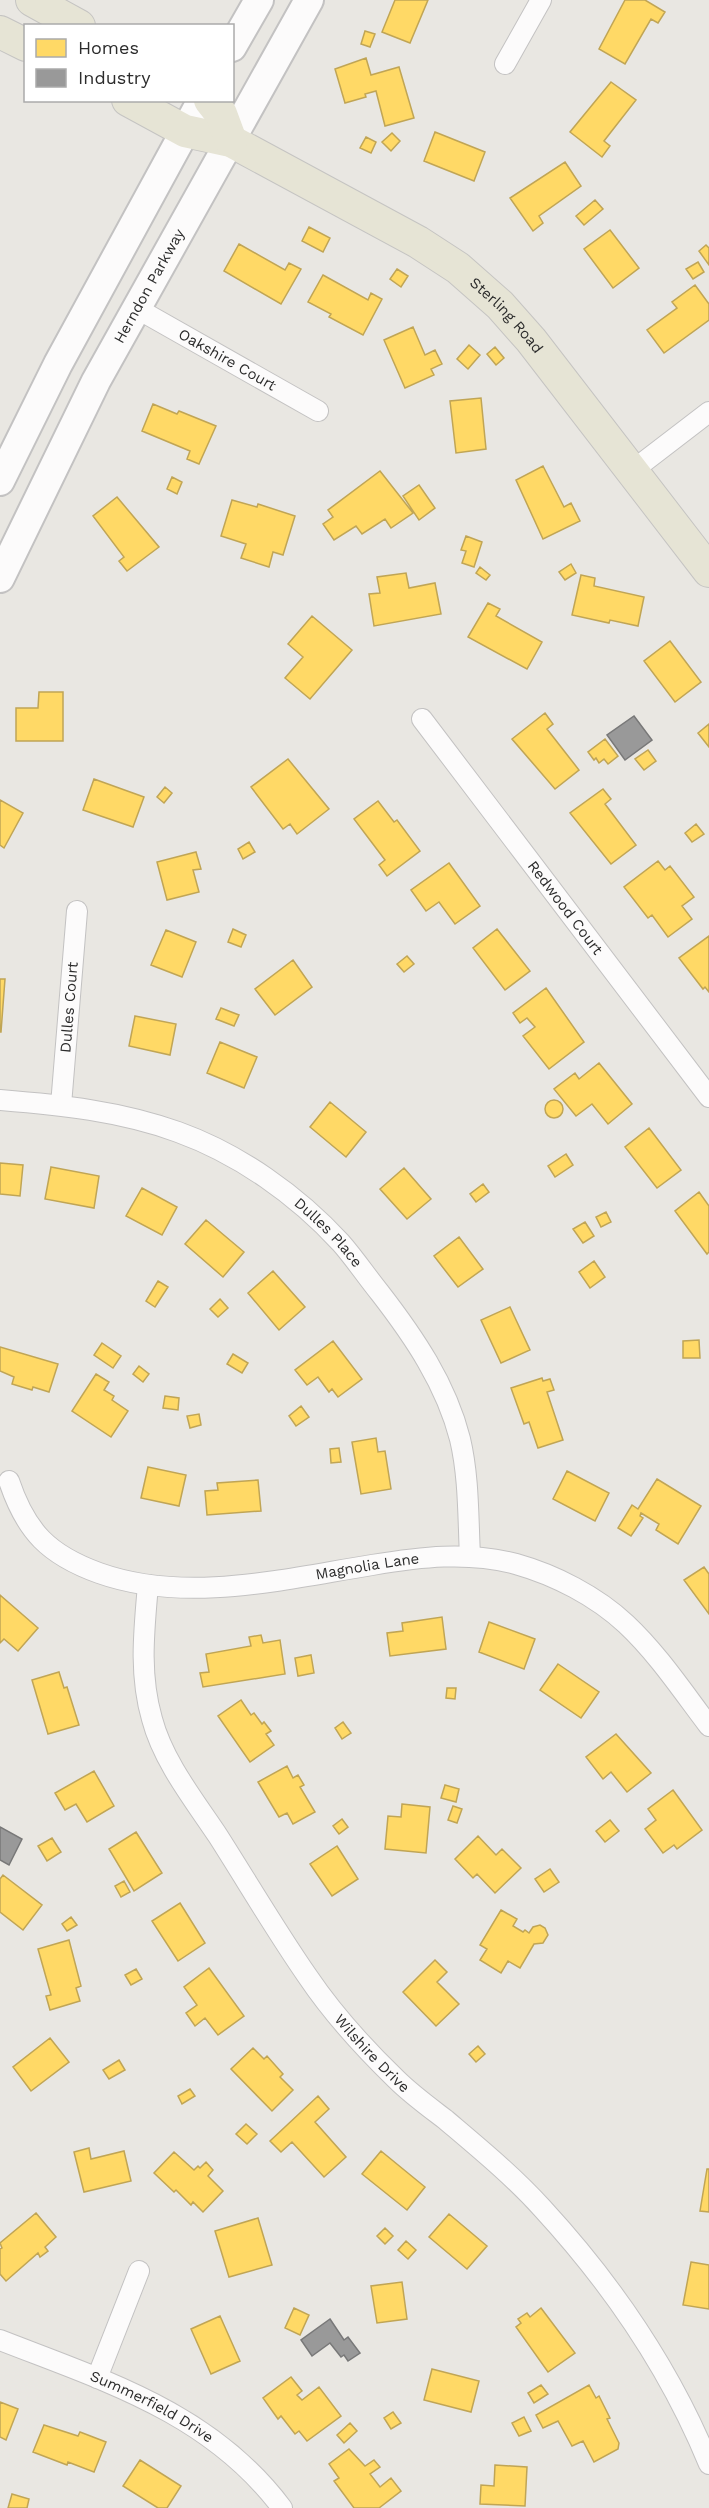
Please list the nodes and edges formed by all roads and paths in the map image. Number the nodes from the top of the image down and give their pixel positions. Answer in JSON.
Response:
{"nodes":[{"id":1,"x":32,"y":0,"type":"edge"},
{"id":2,"x":259,"y":0,"type":"edge"},
{"id":3,"x":309,"y":0,"type":"edge"},
{"id":4,"x":541,"y":0,"type":"edge"},
{"id":5,"x":75,"y":24,"type":"edge"},
{"id":6,"x":0,"y":32,"type":"edge"},
{"id":7,"x":24,"y":44,"type":"edge"},
{"id":8,"x":234,"y":44,"type":"edge"},
{"id":9,"x":506,"y":64,"type":"dead end"},
{"id":10,"x":132,"y":102,"type":"edge"},
{"id":11,"x":201,"y":102,"type":"edge"},
{"id":12,"x":212,"y":102,"type":"edge"},
{"id":13,"x":185,"y":131,"type":"junction"},
{"id":14,"x":231,"y":141,"type":"junction"},
{"id":15,"x":136,"y":308,"type":"junction"},
{"id":16,"x":318,"y":411,"type":"dead end"},
{"id":17,"x":709,"y":412,"type":"edge"},
{"id":18,"x":632,"y":471,"type":"junction"},
{"id":19,"x":0,"y":481,"type":"edge"},
{"id":20,"x":709,"y":571,"type":"edge"},
{"id":21,"x":0,"y":578,"type":"edge"},
{"id":22,"x":422,"y":719,"type":"dead end"},
{"id":23,"x":77,"y":911,"type":"dead end"},
{"id":24,"x":709,"y":1097,"type":"edge"},
{"id":25,"x":0,"y":1100,"type":"edge"},
{"id":26,"x":61,"y":1105,"type":"junction"},
{"id":27,"x":9,"y":1481,"type":"dead end"},
{"id":28,"x":470,"y":1556,"type":"junction"},
{"id":29,"x":148,"y":1585,"type":"junction"},
{"id":30,"x":709,"y":1726,"type":"edge"},
{"id":31,"x":139,"y":2271,"type":"dead end"},
{"id":32,"x":0,"y":2340,"type":"edge"},
{"id":33,"x":97,"y":2378,"type":"junction"},
{"id":34,"x":709,"y":2464,"type":"edge"},
{"id":35,"x":282,"y":2508,"type":"edge"}],
"edges":[{"from":1,"to":5,"type":"main road"},
{"from":2,"to":8,"type":"main road"},
{"from":3,"to":14,"type":"main road","name":"Herndon Parkway"},
{"from":4,"to":9,"type":"street"},
{"from":6,"to":7,"type":"main road"},
{"from":10,"to":13,"type":"main road","name":"Sterling Road"},
{"from":11,"to":13,"type":"main road"},
{"from":12,"to":14,"type":"main road"},
{"from":13,"to":14,"type":"main road","name":"Sterling Road"},
{"from":13,"to":19,"type":"main road"},
{"from":14,"to":15,"type":"main road","name":"Herndon Parkway"},
{"from":14,"to":18,"type":"main road","name":"Sterling Road"},
{"from":15,"to":16,"type":"street","name":"Oakshire Court"},
{"from":15,"to":21,"type":"main road","name":"Herndon Parkway"},
{"from":17,"to":18,"type":"street"},
{"from":18,"to":20,"type":"main road","name":"Sterling Road"},
{"from":22,"to":24,"type":"street","name":"Redwood Court"},
{"from":23,"to":26,"type":"street","name":"Dulles Court"},
{"from":25,"to":26,"type":"street","name":"Dulles Place"},
{"from":26,"to":28,"type":"street","name":"Dulles Place"},
{"from":27,"to":29,"type":"street","name":"Magnolia Lane"},
{"from":28,"to":29,"type":"street","name":"Magnolia Lane"},
{"from":28,"to":30,"type":"street","name":"Magnolia Lane"},
{"from":29,"to":34,"type":"street","name":"Wilshire Drive"},
{"from":31,"to":33,"type":"street"},
{"from":32,"to":33,"type":"street","name":"Summerfield Drive"},
{"from":33,"to":35,"type":"street","name":"Summerfield Drive"}]}
